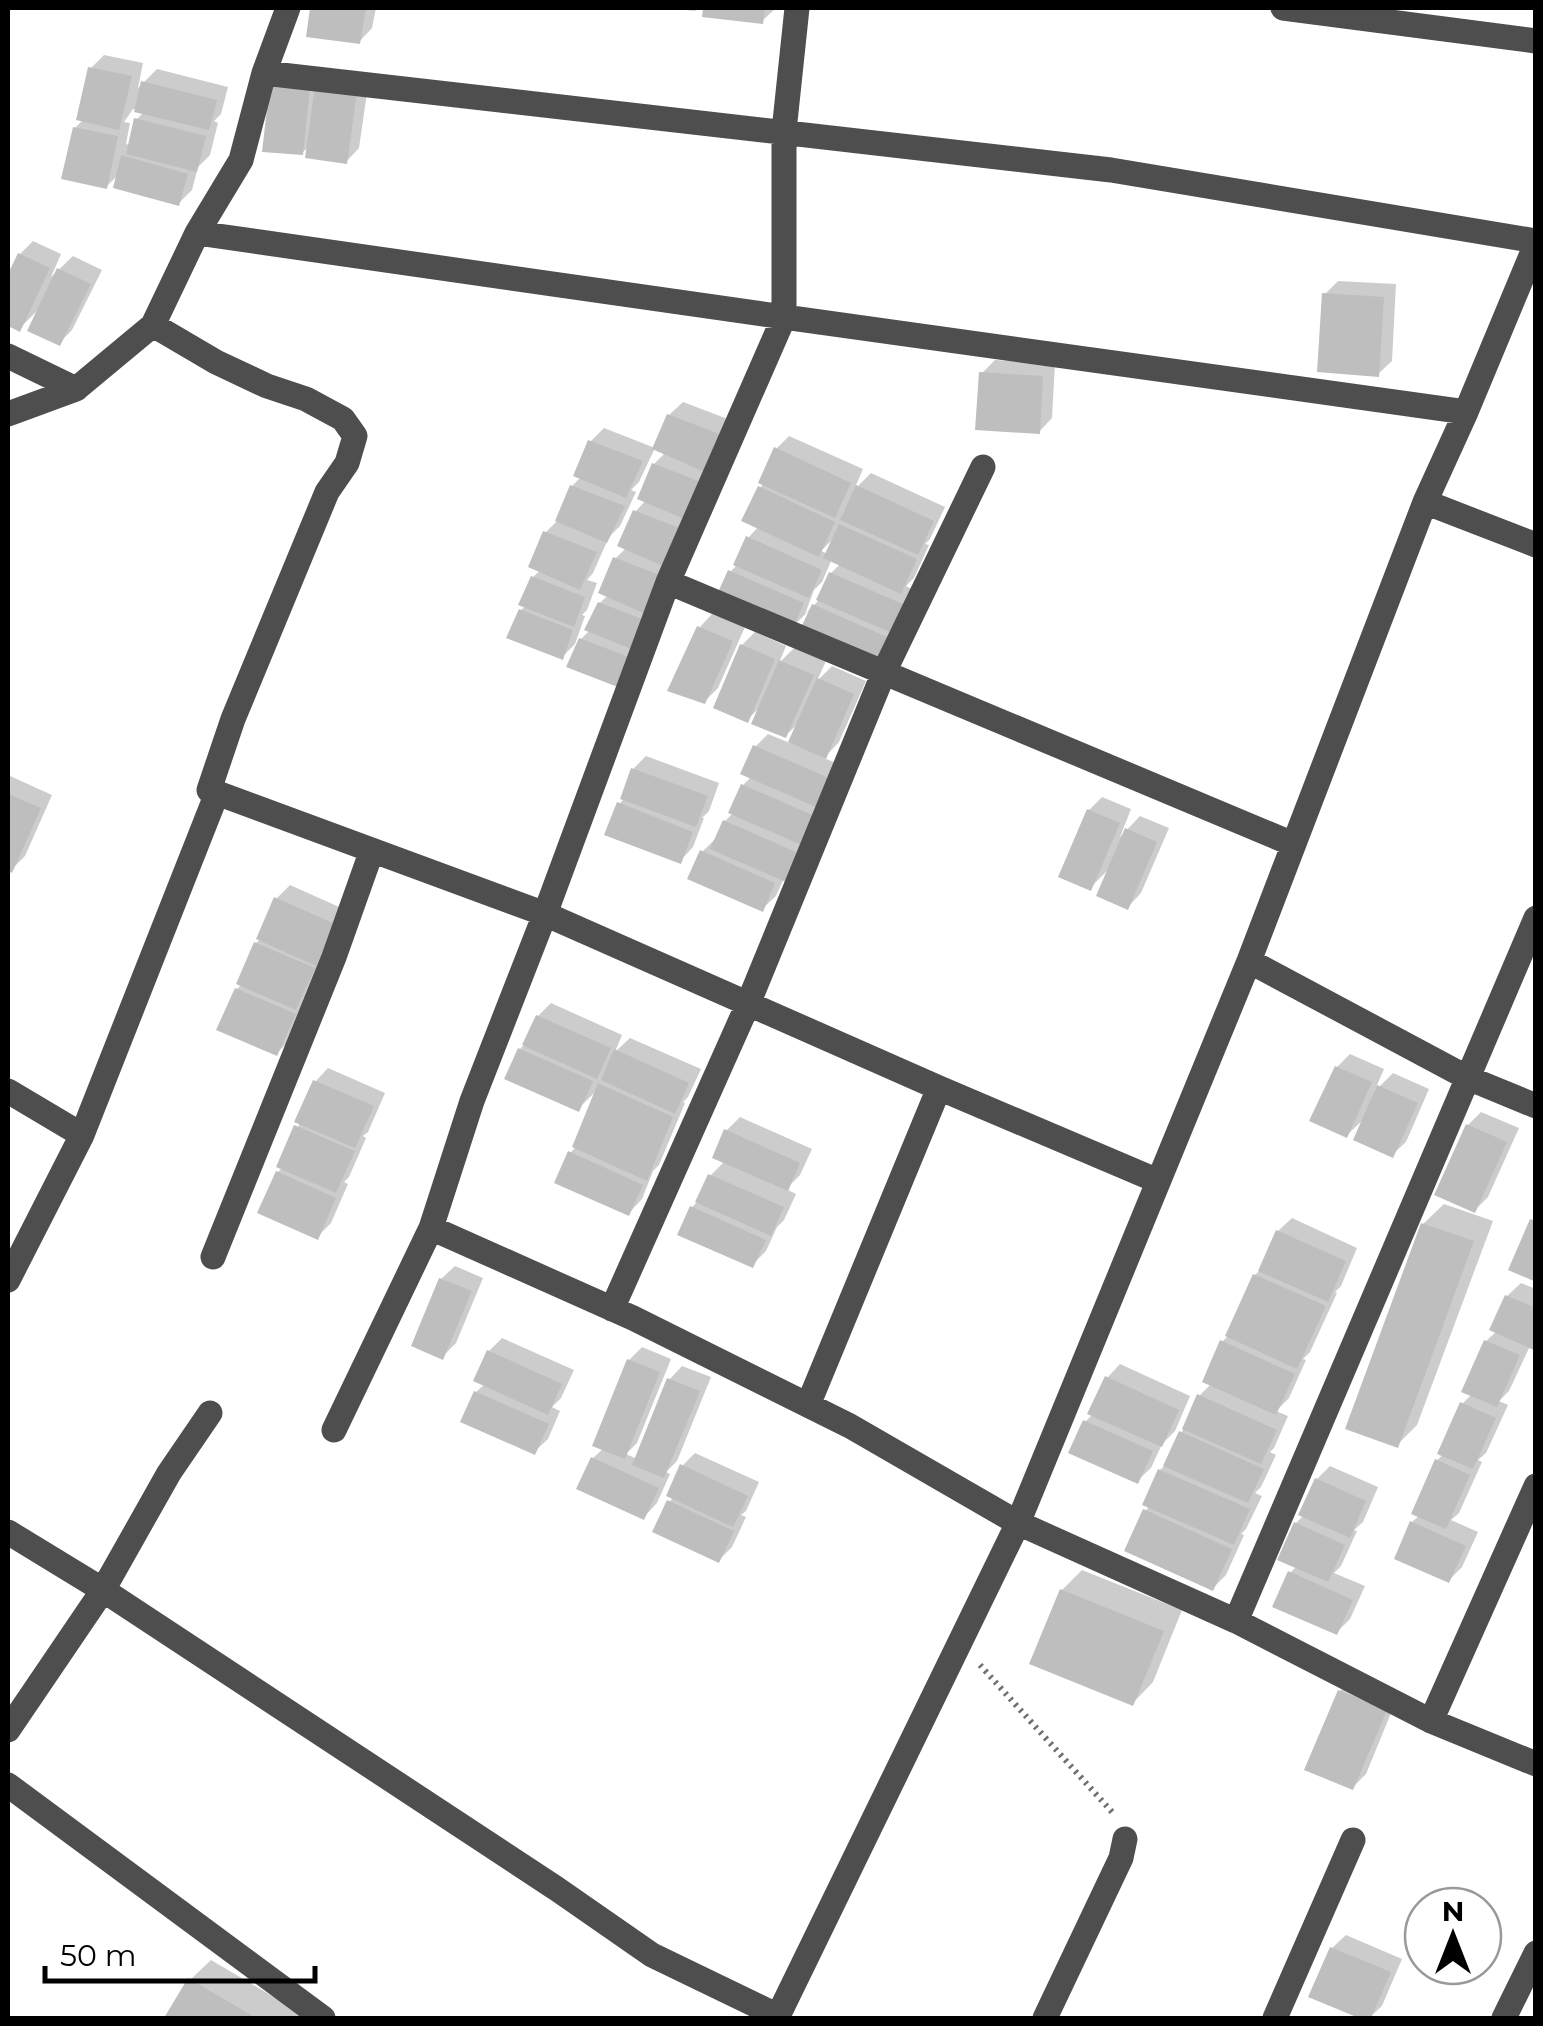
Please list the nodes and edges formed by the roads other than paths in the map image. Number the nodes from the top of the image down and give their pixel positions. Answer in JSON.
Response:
{"nodes":[{"id":1,"x":288,"y":8,"type":"edge"},
{"id":2,"x":797,"y":8,"type":"edge"},
{"id":3,"x":1283,"y":8,"type":"edge"},
{"id":4,"x":1536,"y":41,"type":"edge"},
{"id":5,"x":264,"y":73,"type":"junction"},
{"id":6,"x":784,"y":131,"type":"junction"},
{"id":7,"x":197,"y":233,"type":"junction"},
{"id":8,"x":1536,"y":243,"type":"edge"},
{"id":9,"x":784,"y":317,"type":"junction"},
{"id":10,"x":153,"y":324,"type":"junction"},
{"id":11,"x":8,"y":356,"type":"edge"},
{"id":12,"x":76,"y":389,"type":"junction"},
{"id":13,"x":1466,"y":412,"type":"junction"},
{"id":14,"x":8,"y":414,"type":"edge"},
{"id":15,"x":983,"y":466,"type":"dead end"},
{"id":16,"x":1425,"y":502,"type":"junction"},
{"id":17,"x":1536,"y":545,"type":"edge"},
{"id":18,"x":668,"y":582,"type":"junction"},
{"id":19,"x":884,"y":672,"type":"junction"},
{"id":20,"x":217,"y":794,"type":"junction"},
{"id":21,"x":1294,"y":844,"type":"junction"},
{"id":22,"x":372,"y":850,"type":"junction"},
{"id":23,"x":545,"y":914,"type":"junction"},
{"id":24,"x":1536,"y":918,"type":"edge"},
{"id":25,"x":1249,"y":961,"type":"junction"},
{"id":26,"x":748,"y":1004,"type":"junction"},
{"id":27,"x":1468,"y":1078,"type":"junction"},
{"id":28,"x":939,"y":1088,"type":"junction"},
{"id":29,"x":8,"y":1090,"type":"edge"},
{"id":30,"x":1536,"y":1106,"type":"edge"},
{"id":31,"x":82,"y":1135,"type":"junction"},
{"id":32,"x":1158,"y":1181,"type":"junction"},
{"id":33,"x":431,"y":1228,"type":"junction"},
{"id":34,"x":213,"y":1257,"type":"dead end"},
{"id":35,"x":8,"y":1280,"type":"edge"},
{"id":36,"x":612,"y":1308,"type":"junction"},
{"id":37,"x":808,"y":1405,"type":"junction"},
{"id":38,"x":210,"y":1414,"type":"dead end"},
{"id":39,"x":334,"y":1430,"type":"dead end"},
{"id":40,"x":1536,"y":1486,"type":"edge"},
{"id":41,"x":1018,"y":1522,"type":"junction"},
{"id":42,"x":8,"y":1532,"type":"edge"},
{"id":43,"x":103,"y":1590,"type":"junction"},
{"id":44,"x":1236,"y":1621,"type":"junction"},
{"id":45,"x":1432,"y":1721,"type":"junction"},
{"id":46,"x":8,"y":1730,"type":"edge"},
{"id":47,"x":1536,"y":1764,"type":"edge"},
{"id":48,"x":8,"y":1785,"type":"edge"},
{"id":49,"x":1125,"y":1839,"type":"road end"},
{"id":50,"x":1353,"y":1840,"type":"dead end"},
{"id":51,"x":1536,"y":1953,"type":"edge"},
{"id":52,"x":778,"y":2017,"type":"edge"},
{"id":53,"x":322,"y":2018,"type":"edge"},
{"id":54,"x":1045,"y":2018,"type":"edge"},
{"id":55,"x":1274,"y":2018,"type":"edge"},
{"id":56,"x":1504,"y":2018,"type":"edge"}],
"edges":[{"from":1,"to":5,"type":"street"},
{"from":2,"to":6,"type":"street"},
{"from":3,"to":4,"type":"street"},
{"from":5,"to":6,"type":"street"},
{"from":5,"to":7,"type":"street"},
{"from":6,"to":8,"type":"street"},
{"from":6,"to":9,"type":"street"},
{"from":7,"to":9,"type":"street"},
{"from":7,"to":10,"type":"street"},
{"from":8,"to":13,"type":"street"},
{"from":9,"to":13,"type":"street"},
{"from":9,"to":18,"type":"street"},
{"from":10,"to":12,"type":"street"},
{"from":10,"to":20,"type":"street"},
{"from":11,"to":12,"type":"street"},
{"from":12,"to":14,"type":"street"},
{"from":13,"to":16,"type":"street"},
{"from":15,"to":19,"type":"street"},
{"from":16,"to":17,"type":"street"},
{"from":16,"to":21,"type":"street"},
{"from":18,"to":19,"type":"street"},
{"from":18,"to":23,"type":"street"},
{"from":19,"to":21,"type":"street"},
{"from":19,"to":26,"type":"street"},
{"from":20,"to":22,"type":"street"},
{"from":20,"to":31,"type":"street"},
{"from":21,"to":25,"type":"street"},
{"from":22,"to":23,"type":"street"},
{"from":22,"to":34,"type":"street"},
{"from":23,"to":26,"type":"street"},
{"from":23,"to":33,"type":"street"},
{"from":24,"to":27,"type":"street"},
{"from":25,"to":27,"type":"street"},
{"from":25,"to":32,"type":"street"},
{"from":26,"to":28,"type":"street"},
{"from":26,"to":36,"type":"street"},
{"from":27,"to":30,"type":"street"},
{"from":27,"to":44,"type":"street"},
{"from":28,"to":32,"type":"street"},
{"from":28,"to":37,"type":"street"},
{"from":29,"to":31,"type":"street"},
{"from":31,"to":35,"type":"street"},
{"from":32,"to":41,"type":"street"},
{"from":33,"to":36,"type":"street"},
{"from":33,"to":39,"type":"street"},
{"from":36,"to":37,"type":"street"},
{"from":37,"to":41,"type":"street"},
{"from":38,"to":43,"type":"street"},
{"from":40,"to":45,"type":"street"},
{"from":41,"to":44,"type":"street"},
{"from":41,"to":52,"type":"street"},
{"from":42,"to":43,"type":"street"},
{"from":43,"to":46,"type":"street"},
{"from":43,"to":52,"type":"street"},
{"from":44,"to":45,"type":"street"},
{"from":45,"to":47,"type":"street"},
{"from":48,"to":53,"type":"street"},
{"from":49,"to":54,"type":"street"},
{"from":50,"to":55,"type":"street"},
{"from":51,"to":56,"type":"street"}]}
